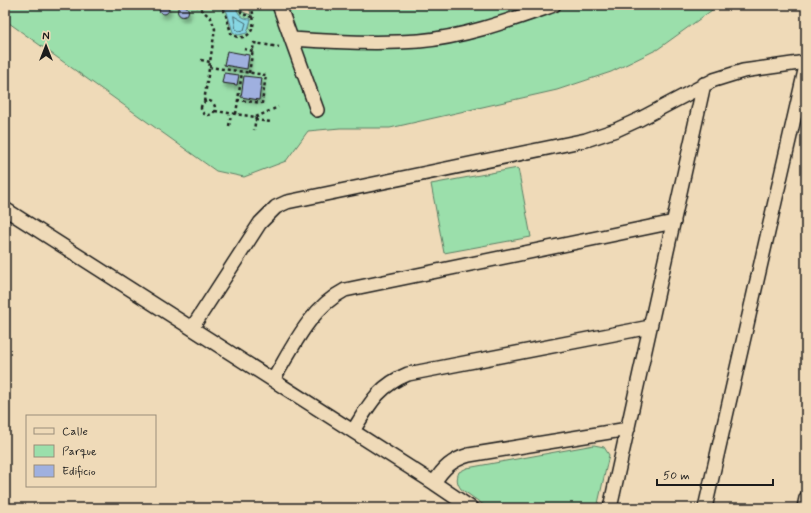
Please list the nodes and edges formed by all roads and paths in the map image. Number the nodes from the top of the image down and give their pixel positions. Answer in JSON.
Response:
{"nodes":[{"id":1,"x":196,"y":5,"type":"edge"},
{"id":2,"x":219,"y":5,"type":"edge"},
{"id":3,"x":238,"y":5,"type":"edge"},
{"id":4,"x":252,"y":5,"type":"edge"},
{"id":5,"x":279,"y":5,"type":"edge"},
{"id":6,"x":554,"y":5,"type":"edge"},
{"id":7,"x":253,"y":17,"type":"junction"},
{"id":8,"x":294,"y":44,"type":"junction"},
{"id":9,"x":244,"y":49,"type":"dead end"},
{"id":10,"x":253,"y":51,"type":"junction"},
{"id":11,"x":201,"y":60,"type":"dead end"},
{"id":12,"x":210,"y":62,"type":"junction"},
{"id":13,"x":806,"y":62,"type":"edge"},
{"id":14,"x":806,"y":66,"type":"edge"},
{"id":15,"x":209,"y":67,"type":"junction"},
{"id":16,"x":242,"y":72,"type":"junction"},
{"id":17,"x":249,"y":73,"type":"junction"},
{"id":18,"x":704,"y":84,"type":"junction"},
{"id":19,"x":238,"y":100,"type":"junction"},
{"id":20,"x":204,"y":102,"type":"junction"},
{"id":21,"x":278,"y":107,"type":"dead end"},
{"id":22,"x":316,"y":110,"type":"dead end"},
{"id":23,"x":215,"y":111,"type":"junction"},
{"id":24,"x":231,"y":114,"type":"junction"},
{"id":25,"x":236,"y":114,"type":"junction"},
{"id":26,"x":255,"y":119,"type":"junction"},
{"id":27,"x":271,"y":122,"type":"dead end"},
{"id":28,"x":229,"y":126,"type":"dead end"},
{"id":29,"x":254,"y":130,"type":"dead end"},
{"id":30,"x":5,"y":209,"type":"edge"},
{"id":31,"x":674,"y":222,"type":"junction"},
{"id":32,"x":650,"y":327,"type":"junction"},
{"id":33,"x":192,"y":328,"type":"junction"},
{"id":34,"x":273,"y":380,"type":"junction"},
{"id":35,"x":628,"y":429,"type":"junction"},
{"id":36,"x":353,"y":431,"type":"junction"},
{"id":37,"x":434,"y":483,"type":"junction"},
{"id":38,"x":806,"y":498,"type":"edge"},
{"id":39,"x":470,"y":508,"type":"edge"},
{"id":40,"x":610,"y":508,"type":"edge"},
{"id":41,"x":705,"y":508,"type":"edge"},
{"id":42,"x":804,"y":508,"type":"edge"}],
"edges":[{"from":1,"to":12,"type":"path"},
{"from":2,"to":7,"type":"path"},
{"from":3,"to":7,"type":"path"},
{"from":4,"to":7,"type":"path"},
{"from":5,"to":8,"type":"street"},
{"from":6,"to":8,"type":"street"},
{"from":8,"to":10,"type":"path"},
{"from":8,"to":22,"type":"street"},
{"from":9,"to":10,"type":"path"},
{"from":10,"to":17,"type":"path"},
{"from":11,"to":12,"type":"path"},
{"from":12,"to":15,"type":"path"},
{"from":13,"to":18,"type":"street"},
{"from":14,"to":41,"type":"street"},
{"from":15,"to":16,"type":"path"},
{"from":15,"to":20,"type":"path"},
{"from":16,"to":17,"type":"path"},
{"from":16,"to":19,"type":"path"},
{"from":17,"to":19,"type":"path"},
{"from":18,"to":31,"type":"street"},
{"from":18,"to":33,"type":"street"},
{"from":19,"to":25,"type":"path"},
{"from":20,"to":23,"type":"path"},
{"from":20,"to":23,"type":"path"},
{"from":21,"to":26,"type":"path"},
{"from":23,"to":24,"type":"path"},
{"from":24,"to":25,"type":"path"},
{"from":24,"to":28,"type":"path"},
{"from":25,"to":26,"type":"path"},
{"from":26,"to":27,"type":"path"},
{"from":26,"to":29,"type":"path"},
{"from":30,"to":33,"type":"street"},
{"from":31,"to":32,"type":"street"},
{"from":31,"to":34,"type":"street"},
{"from":32,"to":35,"type":"street"},
{"from":32,"to":36,"type":"street"},
{"from":33,"to":34,"type":"street"},
{"from":34,"to":36,"type":"street"},
{"from":35,"to":37,"type":"street"},
{"from":35,"to":40,"type":"street"},
{"from":36,"to":37,"type":"street"},
{"from":37,"to":39,"type":"street"},
{"from":38,"to":42,"type":"street"}]}
